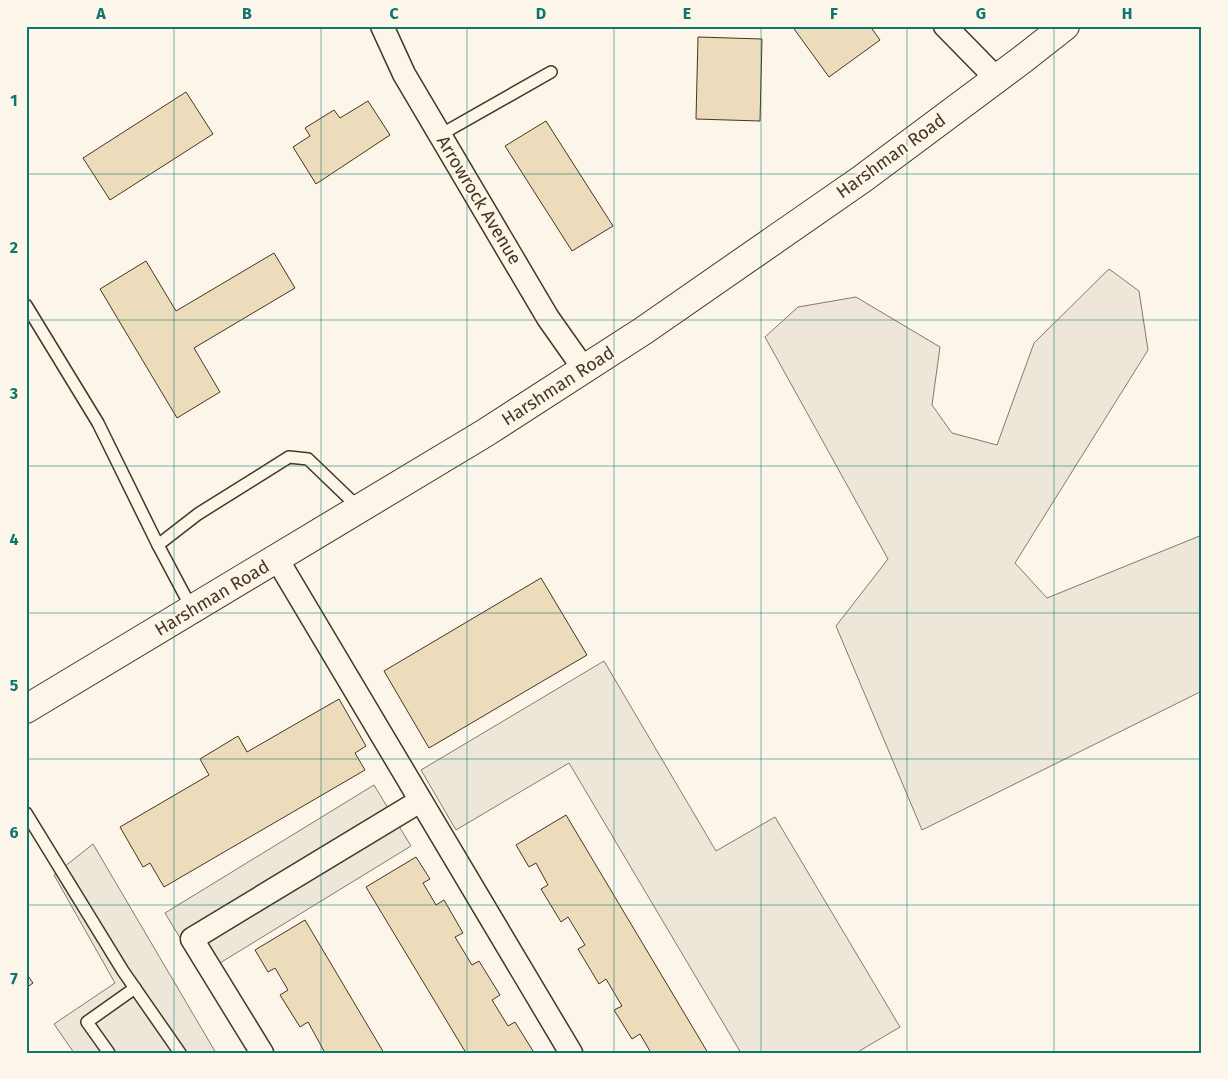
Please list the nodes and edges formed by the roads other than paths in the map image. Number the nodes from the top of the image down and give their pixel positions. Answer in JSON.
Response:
{"nodes":[{"id":1,"x":382,"y":26,"type":"edge"},
{"id":2,"x":945,"y":26,"type":"edge"},
{"id":3,"x":1065,"y":26,"type":"edge"},
{"id":4,"x":551,"y":72,"type":"dead end"},
{"id":5,"x":997,"y":79,"type":"junction"},
{"id":6,"x":440,"y":135,"type":"junction"},
{"id":7,"x":26,"y":305,"type":"edge"},
{"id":8,"x":584,"y":369,"type":"junction"},
{"id":9,"x":360,"y":509,"type":"junction"},
{"id":10,"x":158,"y":545,"type":"junction"},
{"id":11,"x":276,"y":560,"type":"junction"},
{"id":12,"x":192,"y":609,"type":"junction"},
{"id":13,"x":26,"y":709,"type":"edge"},
{"id":14,"x":420,"y":801,"type":"junction"},
{"id":15,"x":26,"y":812,"type":"edge"},
{"id":16,"x":134,"y":988,"type":"junction"},
{"id":17,"x":109,"y":1053,"type":"edge"},
{"id":18,"x":180,"y":1053,"type":"edge"},
{"id":19,"x":262,"y":1053,"type":"edge"},
{"id":20,"x":571,"y":1053,"type":"edge"}],
"edges":[{"from":1,"to":6,"type":"street","name":"Arrowrock Avenue"},
{"from":2,"to":5,"type":"street"},
{"from":3,"to":5,"type":"main road","name":"Harshman Road"},
{"from":4,"to":6,"type":"lane"},
{"from":5,"to":8,"type":"main road","name":"Harshman Road"},
{"from":6,"to":8,"type":"street","name":"Arrowrock Avenue"},
{"from":7,"to":10,"type":"lane"},
{"from":8,"to":9,"type":"main road","name":"Harshman Road"},
{"from":9,"to":10,"type":"lane"},
{"from":9,"to":11,"type":"main road","name":"Harshman Road"},
{"from":10,"to":12,"type":"lane"},
{"from":11,"to":12,"type":"main road","name":"Harshman Road"},
{"from":11,"to":14,"type":"street"},
{"from":12,"to":13,"type":"main road","name":"Harshman Road"},
{"from":14,"to":19,"type":"street"},
{"from":14,"to":20,"type":"street"},
{"from":15,"to":16,"type":"lane"},
{"from":16,"to":17,"type":"lane"},
{"from":16,"to":18,"type":"lane"}]}
